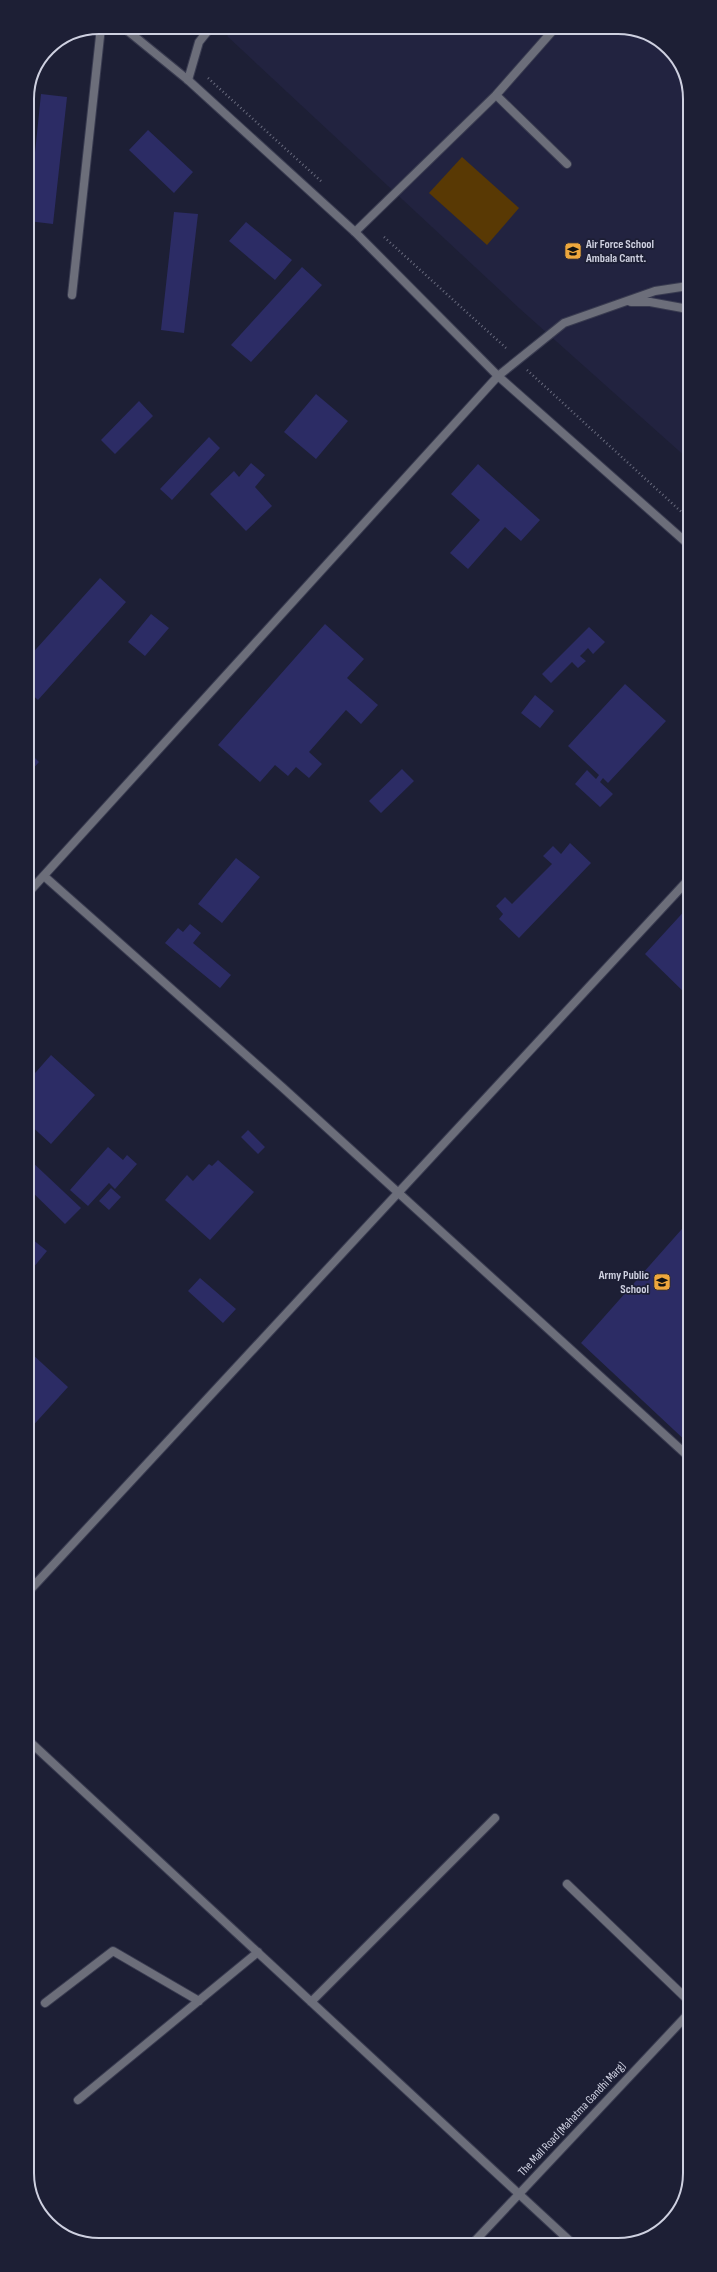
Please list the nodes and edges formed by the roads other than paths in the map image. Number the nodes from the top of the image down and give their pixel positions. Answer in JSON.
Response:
{"nodes":[{"id":1,"x":100,"y":34,"type":"edge"},
{"id":2,"x":132,"y":34,"type":"edge"},
{"id":3,"x":205,"y":34,"type":"edge"},
{"id":4,"x":550,"y":34,"type":"edge"},
{"id":5,"x":188,"y":80,"type":"junction"},
{"id":6,"x":496,"y":95,"type":"junction"},
{"id":7,"x":568,"y":164,"type":"dead end"},
{"id":8,"x":355,"y":232,"type":"junction"},
{"id":9,"x":683,"y":287,"type":"edge"},
{"id":10,"x":72,"y":295,"type":"dead end"},
{"id":11,"x":626,"y":302,"type":"junction"},
{"id":12,"x":683,"y":308,"type":"edge"},
{"id":13,"x":498,"y":376,"type":"junction"},
{"id":14,"x":683,"y":540,"type":"edge"},
{"id":15,"x":44,"y":876,"type":"junction"},
{"id":16,"x":683,"y":884,"type":"edge"},
{"id":17,"x":34,"y":887,"type":"edge"},
{"id":18,"x":398,"y":1193,"type":"junction"},
{"id":19,"x":683,"y":1452,"type":"edge"},
{"id":20,"x":34,"y":1585,"type":"edge"},
{"id":21,"x":34,"y":1746,"type":"edge"},
{"id":22,"x":495,"y":1818,"type":"dead end"},
{"id":23,"x":567,"y":1884,"type":"dead end"},
{"id":24,"x":258,"y":1952,"type":"junction"},
{"id":25,"x":683,"y":1995,"type":"edge"},
{"id":26,"x":199,"y":2001,"type":"junction"},
{"id":27,"x":45,"y":2002,"type":"dead end"},
{"id":28,"x":311,"y":2002,"type":"junction"},
{"id":29,"x":683,"y":2019,"type":"edge"},
{"id":30,"x":78,"y":2100,"type":"dead end"},
{"id":31,"x":518,"y":2194,"type":"junction"},
{"id":32,"x":478,"y":2238,"type":"edge"},
{"id":33,"x":566,"y":2238,"type":"edge"}],
"edges":[{"from":1,"to":10,"type":"street"},
{"from":2,"to":5,"type":"street"},
{"from":3,"to":5,"type":"street"},
{"from":4,"to":6,"type":"street"},
{"from":5,"to":8,"type":"street"},
{"from":6,"to":7,"type":"street"},
{"from":6,"to":8,"type":"street"},
{"from":8,"to":13,"type":"street"},
{"from":9,"to":11,"type":"street"},
{"from":11,"to":12,"type":"street"},
{"from":11,"to":13,"type":"street"},
{"from":13,"to":14,"type":"street"},
{"from":13,"to":15,"type":"street"},
{"from":15,"to":17,"type":"street"},
{"from":15,"to":18,"type":"street"},
{"from":16,"to":18,"type":"street"},
{"from":18,"to":19,"type":"street"},
{"from":18,"to":20,"type":"street"},
{"from":21,"to":24,"type":"street"},
{"from":22,"to":28,"type":"street"},
{"from":23,"to":25,"type":"street"},
{"from":24,"to":26,"type":"street"},
{"from":24,"to":28,"type":"street"},
{"from":26,"to":27,"type":"street"},
{"from":26,"to":30,"type":"street"},
{"from":28,"to":31,"type":"street"},
{"from":29,"to":31,"type":"street","name":"The Mall Road (Mahatma Gandhi Marg)"},
{"from":31,"to":32,"type":"street","name":"The Mall Road (Mahatma Gandhi Marg)"},
{"from":31,"to":33,"type":"street"}]}
